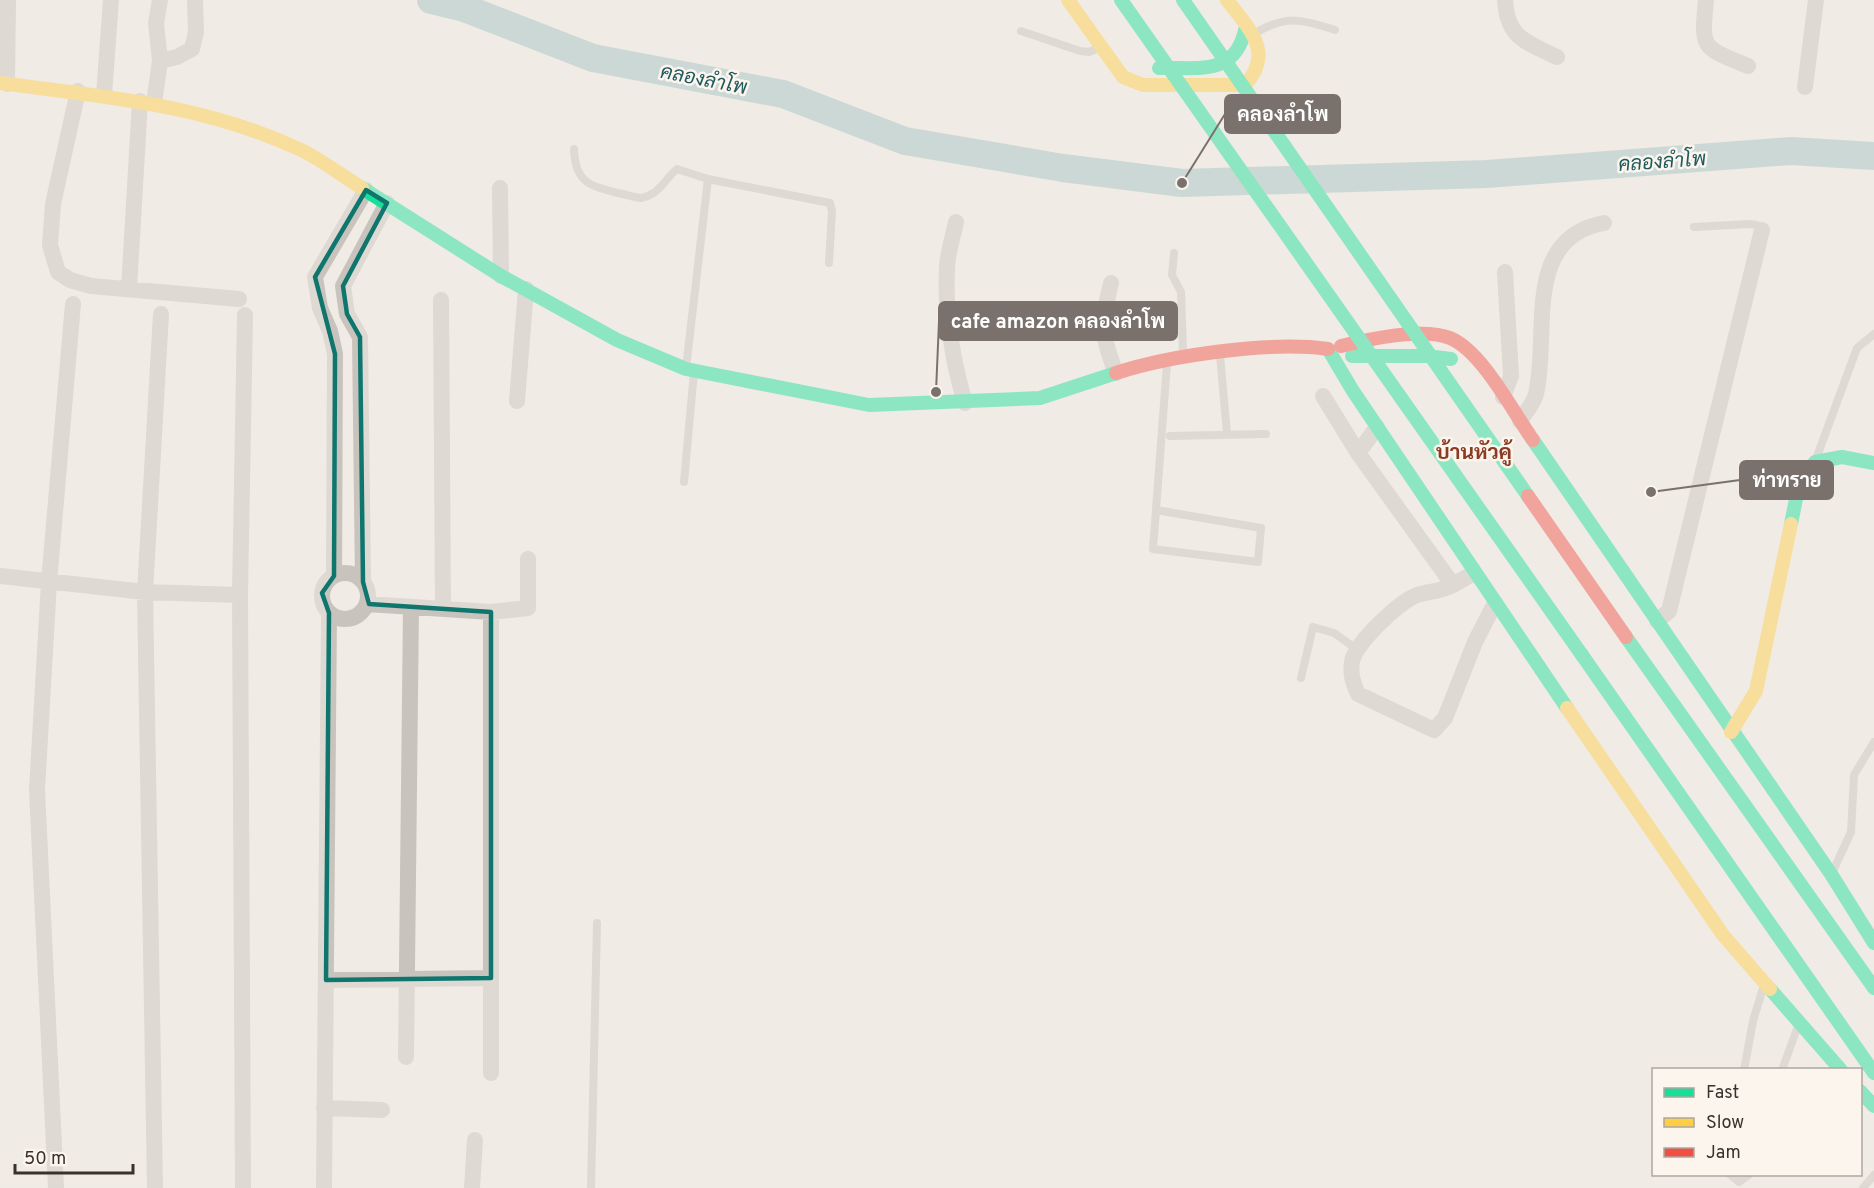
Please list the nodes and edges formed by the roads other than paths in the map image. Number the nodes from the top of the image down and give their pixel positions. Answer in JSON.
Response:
{"nodes":[{"id":1,"x":8,"y":0,"type":"edge"},
{"id":2,"x":111,"y":0,"type":"edge"},
{"id":3,"x":160,"y":0,"type":"edge"},
{"id":4,"x":195,"y":0,"type":"edge"},
{"id":5,"x":1068,"y":0,"type":"edge"},
{"id":6,"x":1121,"y":0,"type":"edge"},
{"id":7,"x":1183,"y":0,"type":"edge"},
{"id":8,"x":1227,"y":0,"type":"edge"},
{"id":9,"x":1505,"y":0,"type":"edge"},
{"id":10,"x":1706,"y":0,"type":"edge"},
{"id":11,"x":1816,"y":0,"type":"edge"},
{"id":12,"x":1249,"y":30,"type":"junction"},
{"id":13,"x":1335,"y":30,"type":"dead end"},
{"id":14,"x":1022,"y":31,"type":"dead end"},
{"id":15,"x":1103,"y":50,"type":"junction"},
{"id":16,"x":1557,"y":57,"type":"dead end"},
{"id":17,"x":160,"y":61,"type":"junction"},
{"id":18,"x":1748,"y":66,"type":"dead end"},
{"id":19,"x":4,"y":84,"type":"edge"},
{"id":20,"x":1805,"y":87,"type":"dead end"},
{"id":21,"x":78,"y":91,"type":"junction"},
{"id":22,"x":104,"y":95,"type":"junction"},
{"id":23,"x":147,"y":102,"type":"junction"},
{"id":24,"x":574,"y":149,"type":"dead end"},
{"id":25,"x":708,"y":178,"type":"junction"},
{"id":26,"x":500,"y":188,"type":"dead end"},
{"id":27,"x":366,"y":190,"type":"junction"},
{"id":28,"x":387,"y":203,"type":"junction"},
{"id":29,"x":956,"y":222,"type":"dead end"},
{"id":30,"x":1604,"y":223,"type":"dead end"},
{"id":31,"x":1694,"y":227,"type":"dead end"},
{"id":32,"x":1762,"y":230,"type":"joint"},
{"id":33,"x":1174,"y":253,"type":"dead end"},
{"id":34,"x":829,"y":263,"type":"dead end"},
{"id":35,"x":1505,"y":272,"type":"dead end"},
{"id":36,"x":501,"y":276,"type":"junction"},
{"id":37,"x":1111,"y":283,"type":"dead end"},
{"id":38,"x":129,"y":289,"type":"junction"},
{"id":39,"x":526,"y":289,"type":"junction"},
{"id":40,"x":239,"y":299,"type":"dead end"},
{"id":41,"x":441,"y":300,"type":"dead end"},
{"id":42,"x":73,"y":304,"type":"dead end"},
{"id":43,"x":161,"y":314,"type":"dead end"},
{"id":44,"x":245,"y":315,"type":"dead end"},
{"id":45,"x":1874,"y":334,"type":"edge"},
{"id":46,"x":1328,"y":349,"type":"junction"},
{"id":47,"x":1219,"y":352,"type":"junction"},
{"id":48,"x":1184,"y":357,"type":"junction"},
{"id":49,"x":1167,"y":360,"type":"junction"},
{"id":50,"x":690,"y":370,"type":"junction"},
{"id":51,"x":1116,"y":373,"type":"junction"},
{"id":52,"x":1492,"y":381,"type":"junction"},
{"id":53,"x":1323,"y":396,"type":"dead end"},
{"id":54,"x":1503,"y":397,"type":"junction"},
{"id":55,"x":517,"y":401,"type":"dead end"},
{"id":56,"x":965,"y":404,"type":"junction"},
{"id":57,"x":1520,"y":422,"type":"junction"},
{"id":58,"x":1377,"y":427,"type":"junction"},
{"id":59,"x":1227,"y":434,"type":"junction"},
{"id":60,"x":1266,"y":434,"type":"dead end"},
{"id":61,"x":1170,"y":436,"type":"dead end"},
{"id":62,"x":1358,"y":453,"type":"junction"},
{"id":63,"x":1815,"y":462,"type":"junction"},
{"id":64,"x":1874,"y":463,"type":"edge"},
{"id":65,"x":684,"y":482,"type":"dead end"},
{"id":66,"x":1156,"y":510,"type":"junction"},
{"id":67,"x":528,"y":559,"type":"dead end"},
{"id":68,"x":1474,"y":573,"type":"junction"},
{"id":69,"x":0,"y":576,"type":"edge"},
{"id":70,"x":334,"y":576,"type":"junction"},
{"id":71,"x":49,"y":582,"type":"junction"},
{"id":72,"x":363,"y":582,"type":"junction"},
{"id":73,"x":1453,"y":585,"type":"junction"},
{"id":74,"x":145,"y":592,"type":"junction"},
{"id":75,"x":240,"y":595,"type":"junction"},
{"id":76,"x":1495,"y":603,"type":"junction"},
{"id":77,"x":367,"y":604,"type":"junction"},
{"id":78,"x":411,"y":607,"type":"junction"},
{"id":79,"x":443,"y":609,"type":"junction"},
{"id":80,"x":491,"y":612,"type":"junction"},
{"id":81,"x":329,"y":613,"type":"junction"},
{"id":82,"x":1657,"y":621,"type":"junction"},
{"id":83,"x":1358,"y":650,"type":"junction"},
{"id":84,"x":1301,"y":678,"type":"dead end"},
{"id":85,"x":1731,"y":732,"type":"junction"},
{"id":86,"x":1874,"y":742,"type":"edge"},
{"id":87,"x":1823,"y":862,"type":"junction"},
{"id":88,"x":1832,"y":874,"type":"junction"},
{"id":89,"x":1734,"y":876,"type":"junction"},
{"id":90,"x":1799,"y":882,"type":"junction"},
{"id":91,"x":1732,"y":898,"type":"dead end"},
{"id":92,"x":1704,"y":907,"type":"junction"},
{"id":93,"x":1719,"y":908,"type":"dead end"},
{"id":94,"x":597,"y":924,"type":"dead end"},
{"id":95,"x":1874,"y":943,"type":"edge"},
{"id":96,"x":491,"y":978,"type":"junction"},
{"id":97,"x":407,"y":979,"type":"junction"},
{"id":98,"x":326,"y":980,"type":"junction"},
{"id":99,"x":1765,"y":984,"type":"junction"},
{"id":100,"x":1874,"y":988,"type":"edge"},
{"id":101,"x":1799,"y":1023,"type":"junction"},
{"id":102,"x":406,"y":1057,"type":"dead end"},
{"id":103,"x":1744,"y":1068,"type":"edge"},
{"id":104,"x":1783,"y":1068,"type":"edge"},
{"id":105,"x":1839,"y":1068,"type":"edge"},
{"id":106,"x":491,"y":1073,"type":"dead end"},
{"id":107,"x":1874,"y":1073,"type":"edge"},
{"id":108,"x":1862,"y":1093,"type":"edge"},
{"id":109,"x":1874,"y":1106,"type":"edge"},
{"id":110,"x":324,"y":1108,"type":"junction"},
{"id":111,"x":382,"y":1110,"type":"dead end"},
{"id":112,"x":475,"y":1140,"type":"dead end"},
{"id":113,"x":1874,"y":1175,"type":"edge"},
{"id":114,"x":1732,"y":1176,"type":"edge"},
{"id":115,"x":1747,"y":1176,"type":"edge"},
{"id":116,"x":56,"y":1188,"type":"edge"},
{"id":117,"x":155,"y":1188,"type":"edge"},
{"id":118,"x":243,"y":1188,"type":"edge"},
{"id":119,"x":324,"y":1188,"type":"edge"},
{"id":120,"x":472,"y":1188,"type":"edge"},
{"id":121,"x":591,"y":1188,"type":"edge"},
{"id":122,"x":1863,"y":1188,"type":"edge"}],
"edges":[{"from":1,"to":19,"type":"street"},
{"from":2,"to":22,"type":"street"},
{"from":3,"to":17,"type":"street"},
{"from":4,"to":17,"type":"street"},
{"from":5,"to":15,"type":"main road"},
{"from":6,"to":89,"type":"main road","bridge":true},
{"from":7,"to":90,"type":"main road","bridge":true},
{"from":8,"to":12,"type":"main road"},
{"from":9,"to":16,"type":"street"},
{"from":10,"to":18,"type":"street"},
{"from":11,"to":20,"type":"street"},
{"from":12,"to":13,"type":"lane"},
{"from":12,"to":15,"type":"main road"},
{"from":12,"to":15,"type":"main road"},
{"from":14,"to":15,"type":"lane"},
{"from":17,"to":23,"type":"street"},
{"from":19,"to":21,"type":"main road"},
{"from":21,"to":22,"type":"main road"},
{"from":21,"to":38,"type":"street"},
{"from":22,"to":23,"type":"main road"},
{"from":23,"to":27,"type":"main road"},
{"from":23,"to":38,"type":"street"},
{"from":24,"to":25,"type":"lane"},
{"from":25,"to":34,"type":"lane"},
{"from":25,"to":50,"type":"lane"},
{"from":26,"to":36,"type":"street"},
{"from":27,"to":28,"type":"main road"},
{"from":27,"to":70,"type":"street"},
{"from":28,"to":36,"type":"main road"},
{"from":28,"to":72,"type":"street"},
{"from":29,"to":56,"type":"street"},
{"from":30,"to":57,"type":"street"},
{"from":31,"to":32,"type":"lane"},
{"from":32,"to":82,"type":"street"},
{"from":33,"to":48,"type":"lane"},
{"from":35,"to":54,"type":"street"},
{"from":36,"to":39,"type":"main road"},
{"from":37,"to":51,"type":"street"},
{"from":38,"to":40,"type":"street"},
{"from":39,"to":50,"type":"main road"},
{"from":39,"to":55,"type":"street"},
{"from":41,"to":79,"type":"street"},
{"from":42,"to":71,"type":"street"},
{"from":43,"to":74,"type":"street"},
{"from":44,"to":75,"type":"street"},
{"from":45,"to":63,"type":"lane"},
{"from":46,"to":47,"type":"main road"},
{"from":46,"to":52,"type":"main road"},
{"from":46,"to":52,"type":"main road"},
{"from":46,"to":58,"type":"main road"},
{"from":47,"to":48,"type":"main road"},
{"from":47,"to":59,"type":"lane"},
{"from":48,"to":49,"type":"main road"},
{"from":49,"to":51,"type":"main road"},
{"from":49,"to":66,"type":"lane"},
{"from":50,"to":56,"type":"main road"},
{"from":50,"to":65,"type":"lane"},
{"from":51,"to":56,"type":"main road"},
{"from":52,"to":54,"type":"main road"},
{"from":53,"to":62,"type":"street"},
{"from":54,"to":57,"type":"main road"},
{"from":57,"to":82,"type":"main road"},
{"from":58,"to":62,"type":"street"},
{"from":58,"to":68,"type":"main road"},
{"from":59,"to":60,"type":"lane"},
{"from":59,"to":61,"type":"lane"},
{"from":62,"to":73,"type":"street"},
{"from":63,"to":64,"type":"main road"},
{"from":63,"to":85,"type":"main road"},
{"from":66,"to":66,"type":"lane"},
{"from":67,"to":80,"type":"street"},
{"from":68,"to":73,"type":"street"},
{"from":68,"to":76,"type":"main road"},
{"from":69,"to":71,"type":"street"},
{"from":70,"to":72,"type":"street"},
{"from":70,"to":81,"type":"street"},
{"from":71,"to":74,"type":"street"},
{"from":71,"to":116,"type":"street"},
{"from":72,"to":77,"type":"street"},
{"from":73,"to":83,"type":"street"},
{"from":74,"to":75,"type":"street"},
{"from":74,"to":117,"type":"street"},
{"from":75,"to":118,"type":"street"},
{"from":76,"to":83,"type":"street"},
{"from":76,"to":92,"type":"main road"},
{"from":77,"to":78,"type":"street"},
{"from":77,"to":81,"type":"street"},
{"from":78,"to":79,"type":"street"},
{"from":78,"to":97,"type":"street"},
{"from":79,"to":80,"type":"street"},
{"from":80,"to":96,"type":"street"},
{"from":81,"to":98,"type":"street"},
{"from":82,"to":85,"type":"main road"},
{"from":83,"to":84,"type":"lane"},
{"from":85,"to":87,"type":"main road"},
{"from":86,"to":88,"type":"lane"},
{"from":87,"to":88,"type":"main road"},
{"from":87,"to":90,"type":"main road"},
{"from":88,"to":95,"type":"main road"},
{"from":89,"to":91,"type":"main road"},
{"from":89,"to":107,"type":"main road"},
{"from":90,"to":100,"type":"main road"},
{"from":92,"to":93,"type":"main road"},
{"from":92,"to":99,"type":"main road"},
{"from":94,"to":121,"type":"lane"},
{"from":96,"to":97,"type":"street"},
{"from":96,"to":106,"type":"street"},
{"from":97,"to":98,"type":"street"},
{"from":97,"to":102,"type":"street"},
{"from":98,"to":110,"type":"street"},
{"from":99,"to":101,"type":"main road"},
{"from":99,"to":103,"type":"lane"},
{"from":101,"to":104,"type":"lane"},
{"from":101,"to":105,"type":"main road"},
{"from":108,"to":109,"type":"main road"},
{"from":110,"to":111,"type":"street"},
{"from":110,"to":119,"type":"street"},
{"from":112,"to":120,"type":"street"},
{"from":113,"to":122,"type":"lane"},
{"from":114,"to":115,"type":"lane"}]}
